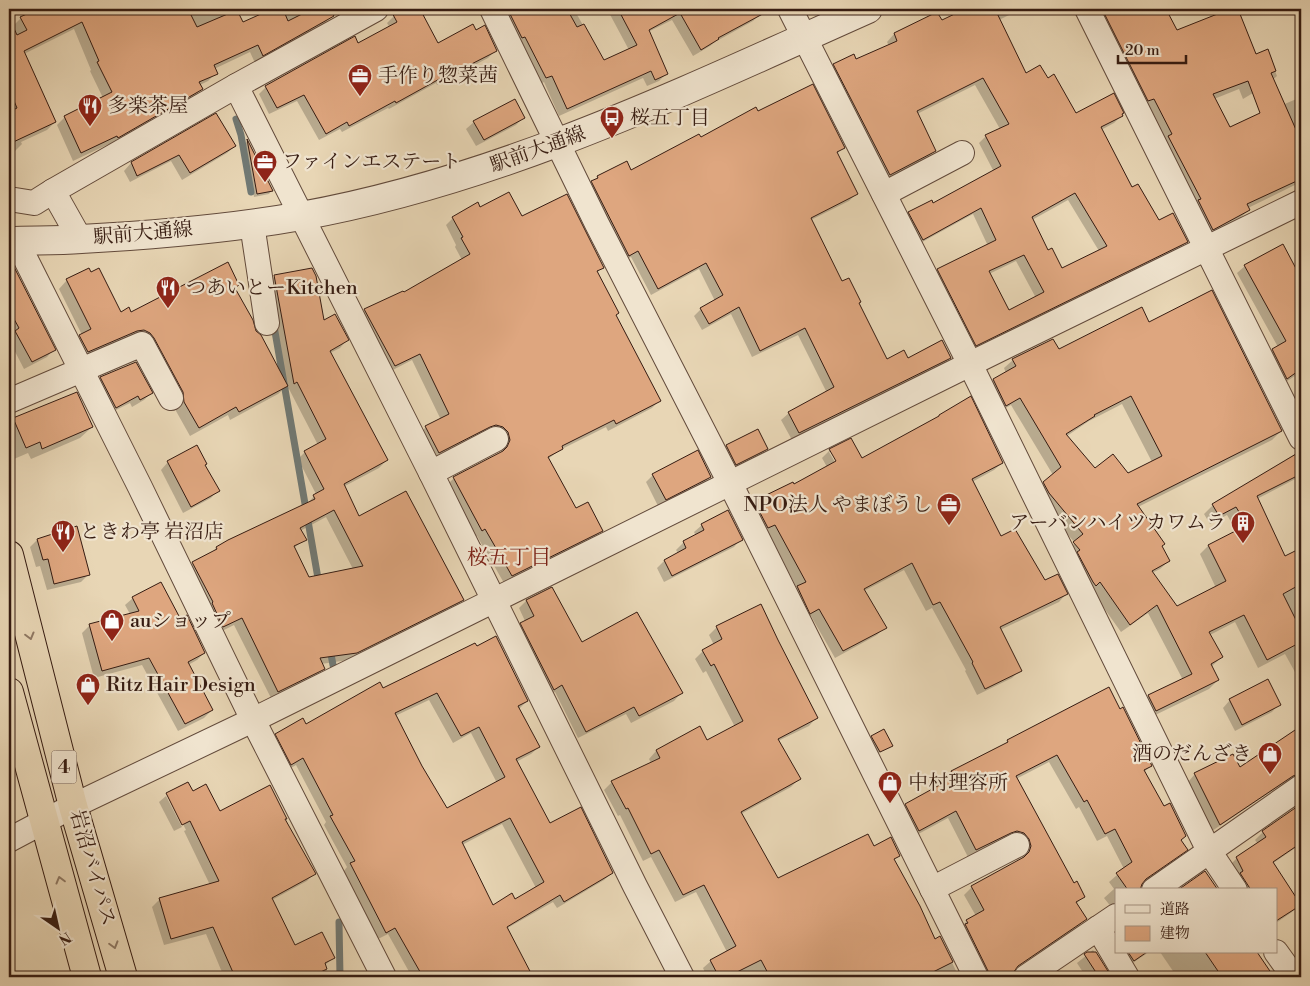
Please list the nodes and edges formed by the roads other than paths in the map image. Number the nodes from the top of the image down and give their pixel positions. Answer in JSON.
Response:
{"nodes":[{"id":1,"x":376,"y":9,"type":"edge"},
{"id":2,"x":492,"y":9,"type":"edge"},
{"id":3,"x":790,"y":9,"type":"edge"},
{"id":4,"x":868,"y":9,"type":"edge"},
{"id":5,"x":1087,"y":9,"type":"edge"},
{"id":6,"x":804,"y":38,"type":"junction"},
{"id":7,"x":236,"y":86,"type":"junction"},
{"id":8,"x":559,"y":143,"type":"junction"},
{"id":9,"x":962,"y":153,"type":"dead end"},
{"id":10,"x":53,"y":191,"type":"junction"},
{"id":11,"x":884,"y":194,"type":"junction"},
{"id":12,"x":9,"y":199,"type":"edge"},
{"id":13,"x":1301,"y":202,"type":"edge"},
{"id":14,"x":302,"y":216,"type":"junction"},
{"id":15,"x":252,"y":224,"type":"junction"},
{"id":16,"x":80,"y":239,"type":"junction"},
{"id":17,"x":12,"y":240,"type":"edge"},
{"id":18,"x":1207,"y":247,"type":"junction"},
{"id":19,"x":267,"y":323,"type":"dead end"},
{"id":20,"x":970,"y":364,"type":"junction"},
{"id":21,"x":82,"y":371,"type":"junction"},
{"id":22,"x":171,"y":398,"type":"dead end"},
{"id":23,"x":9,"y":401,"type":"edge"},
{"id":24,"x":1301,"y":438,"type":"edge"},
{"id":25,"x":496,"y":439,"type":"dead end"},
{"id":26,"x":431,"y":473,"type":"junction"},
{"id":27,"x":730,"y":483,"type":"junction"},
{"id":28,"x":9,"y":555,"type":"edge"},
{"id":29,"x":496,"y":601,"type":"junction"},
{"id":30,"x":9,"y":692,"type":"edge"},
{"id":31,"x":253,"y":720,"type":"junction"},
{"id":32,"x":1301,"y":787,"type":"edge"},
{"id":33,"x":74,"y":806,"type":"junction"},
{"id":34,"x":44,"y":822,"type":"junction"},
{"id":35,"x":9,"y":840,"type":"edge"},
{"id":36,"x":1017,"y":845,"type":"dead end"},
{"id":37,"x":1209,"y":851,"type":"junction"},
{"id":38,"x":932,"y":888,"type":"junction"},
{"id":39,"x":1157,"y":888,"type":"edge"},
{"id":40,"x":1234,"y":888,"type":"edge"},
{"id":41,"x":1107,"y":922,"type":"edge"},
{"id":42,"x":1115,"y":944,"type":"edge"},
{"id":43,"x":1119,"y":954,"type":"edge"},
{"id":44,"x":1277,"y":954,"type":"edge"},
{"id":45,"x":87,"y":977,"type":"edge"},
{"id":46,"x":123,"y":977,"type":"edge"},
{"id":47,"x":384,"y":977,"type":"edge"},
{"id":48,"x":682,"y":977,"type":"edge"},
{"id":49,"x":976,"y":977,"type":"edge"},
{"id":50,"x":1026,"y":977,"type":"edge"},
{"id":51,"x":1127,"y":977,"type":"edge"},
{"id":52,"x":1294,"y":977,"type":"edge"}],
"edges":[{"from":1,"to":7,"type":"street"},
{"from":2,"to":8,"type":"street"},
{"from":3,"to":6,"type":"street"},
{"from":4,"to":6,"type":"street","name":"駅前大通線"},
{"from":5,"to":18,"type":"street"},
{"from":6,"to":8,"type":"street","name":"駅前大通線"},
{"from":6,"to":11,"type":"street"},
{"from":7,"to":10,"type":"street"},
{"from":7,"to":14,"type":"street"},
{"from":8,"to":14,"type":"street","name":"駅前大通線"},
{"from":8,"to":27,"type":"street"},
{"from":9,"to":11,"type":"street"},
{"from":10,"to":12,"type":"street"},
{"from":10,"to":16,"type":"street"},
{"from":11,"to":20,"type":"street"},
{"from":13,"to":18,"type":"street"},
{"from":14,"to":15,"type":"street","name":"駅前大通線"},
{"from":14,"to":26,"type":"street"},
{"from":15,"to":16,"type":"street","name":"駅前大通線"},
{"from":15,"to":19,"type":"street"},
{"from":16,"to":17,"type":"street","name":"駅前大通線"},
{"from":17,"to":21,"type":"street"},
{"from":18,"to":20,"type":"street"},
{"from":18,"to":24,"type":"street"},
{"from":20,"to":27,"type":"street"},
{"from":20,"to":37,"type":"street"},
{"from":21,"to":22,"type":"street"},
{"from":21,"to":23,"type":"street"},
{"from":21,"to":31,"type":"street"},
{"from":25,"to":26,"type":"street"},
{"from":26,"to":29,"type":"street"},
{"from":27,"to":29,"type":"street"},
{"from":27,"to":38,"type":"street"},
{"from":28,"to":33,"type":"highway","name":"岩沼バイパス","number":"4","one_way":true},
{"from":29,"to":31,"type":"street"},
{"from":29,"to":48,"type":"street"},
{"from":30,"to":34,"type":"highway","name":"岩沼バイパス","number":"4"},
{"from":31,"to":33,"type":"street"},
{"from":31,"to":47,"type":"street"},
{"from":32,"to":37,"type":"street"},
{"from":33,"to":34,"type":"street"},
{"from":33,"to":46,"type":"highway","name":"岩沼バイパス","number":"4","one_way":true},
{"from":34,"to":35,"type":"street"},
{"from":45,"to":34,"type":"highway","name":"岩沼バイパス","number":"4","one_way":true},
{"from":36,"to":38,"type":"street"},
{"from":37,"to":39,"type":"street"},
{"from":37,"to":40,"type":"street"},
{"from":38,"to":49,"type":"street"},
{"from":41,"to":42,"type":"street"},
{"from":41,"to":50,"type":"street"},
{"from":43,"to":51,"type":"street"},
{"from":44,"to":52,"type":"street"}]}
